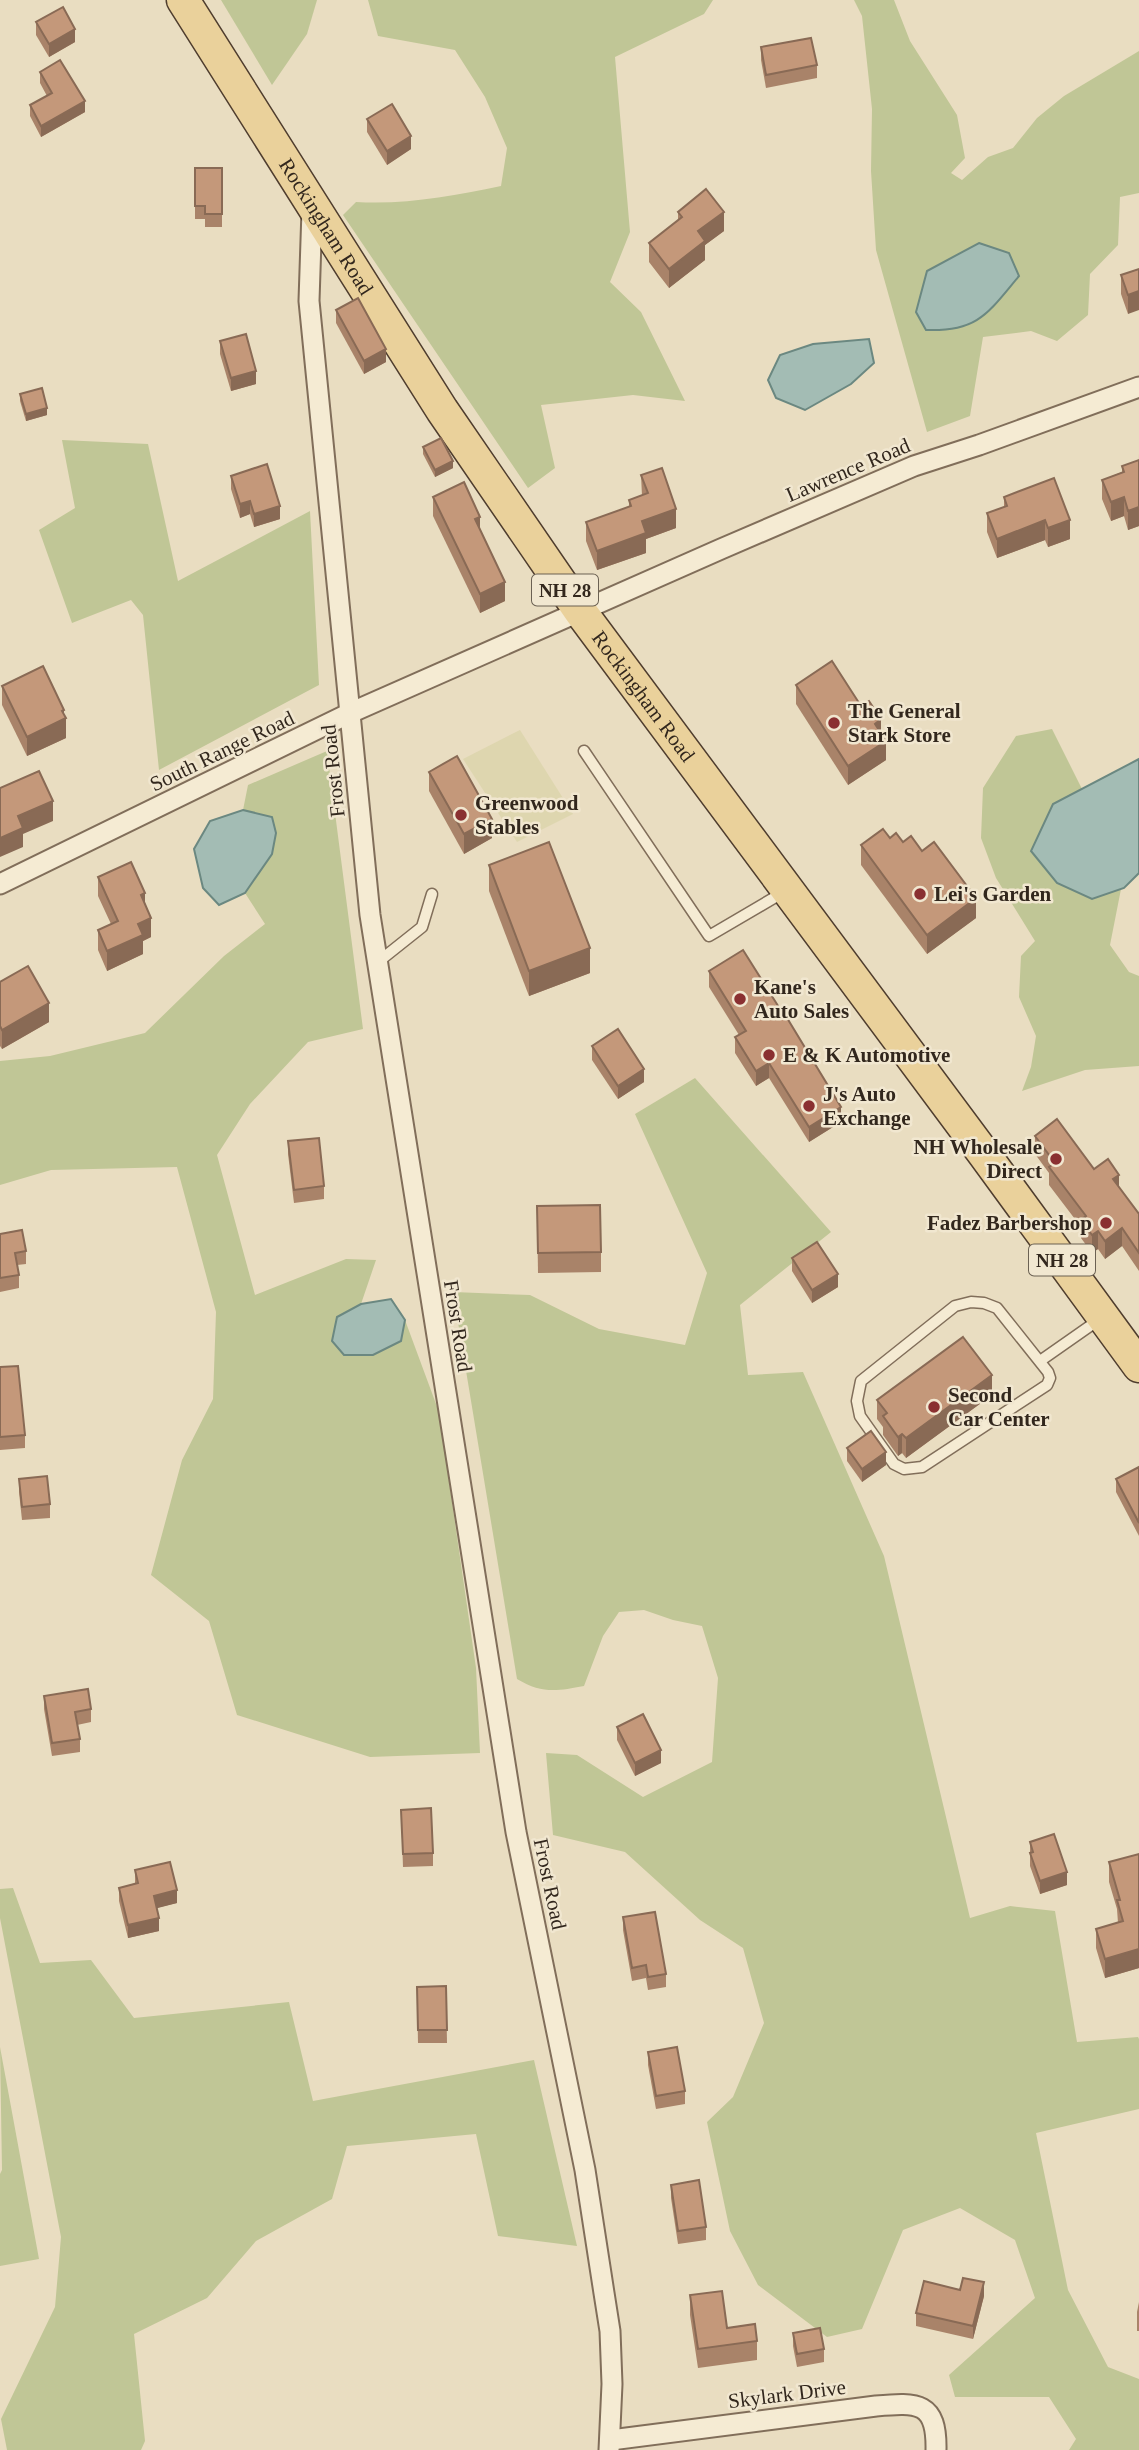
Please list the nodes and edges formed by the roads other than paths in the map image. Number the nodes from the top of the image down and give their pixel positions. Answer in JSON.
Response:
{"nodes":[{"id":1,"x":183,"y":0,"type":"edge"},
{"id":2,"x":312,"y":202,"type":"junction"},
{"id":3,"x":1139,"y":387,"type":"edge"},
{"id":4,"x":580,"y":611,"type":"junction"},
{"id":5,"x":350,"y":713,"type":"junction"},
{"id":6,"x":584,"y":751,"type":"dead end"},
{"id":7,"x":0,"y":884,"type":"edge"},
{"id":8,"x":788,"y":890,"type":"junction"},
{"id":9,"x":432,"y":894,"type":"dead end"},
{"id":10,"x":378,"y":962,"type":"junction"},
{"id":11,"x":1104,"y":1317,"type":"junction"},
{"id":12,"x":1040,"y":1361,"type":"junction"},
{"id":13,"x":1139,"y":1366,"type":"edge"},
{"id":14,"x":610,"y":2445,"type":"edge"},
{"id":15,"x":936,"y":2450,"type":"edge"}],
"edges":[{"from":1,"to":2,"type":"main road","name":"Rockingham Road","number":"NH 28"},
{"from":2,"to":4,"type":"main road","name":"Rockingham Road","number":"NH 28"},
{"from":2,"to":5,"type":"street","name":"Frost Road"},
{"from":3,"to":4,"type":"street","name":"Lawrence Road"},
{"from":4,"to":5,"type":"street","name":"South Range Road"},
{"from":4,"to":8,"type":"main road","name":"Rockingham Road","number":"NH 28"},
{"from":5,"to":7,"type":"street","name":"South Range Road"},
{"from":5,"to":10,"type":"street","name":"Frost Road"},
{"from":6,"to":8,"type":"lane"},
{"from":8,"to":11,"type":"main road","name":"Rockingham Road","number":"NH 28"},
{"from":9,"to":10,"type":"lane"},
{"from":10,"to":14,"type":"street","name":"Frost Road"},
{"from":11,"to":12,"type":"lane"},
{"from":11,"to":13,"type":"main road","name":"Rockingham Road","number":"NH 28"},
{"from":12,"to":12,"type":"lane"},
{"from":14,"to":15,"type":"street","name":"Skylark Drive"}]}
